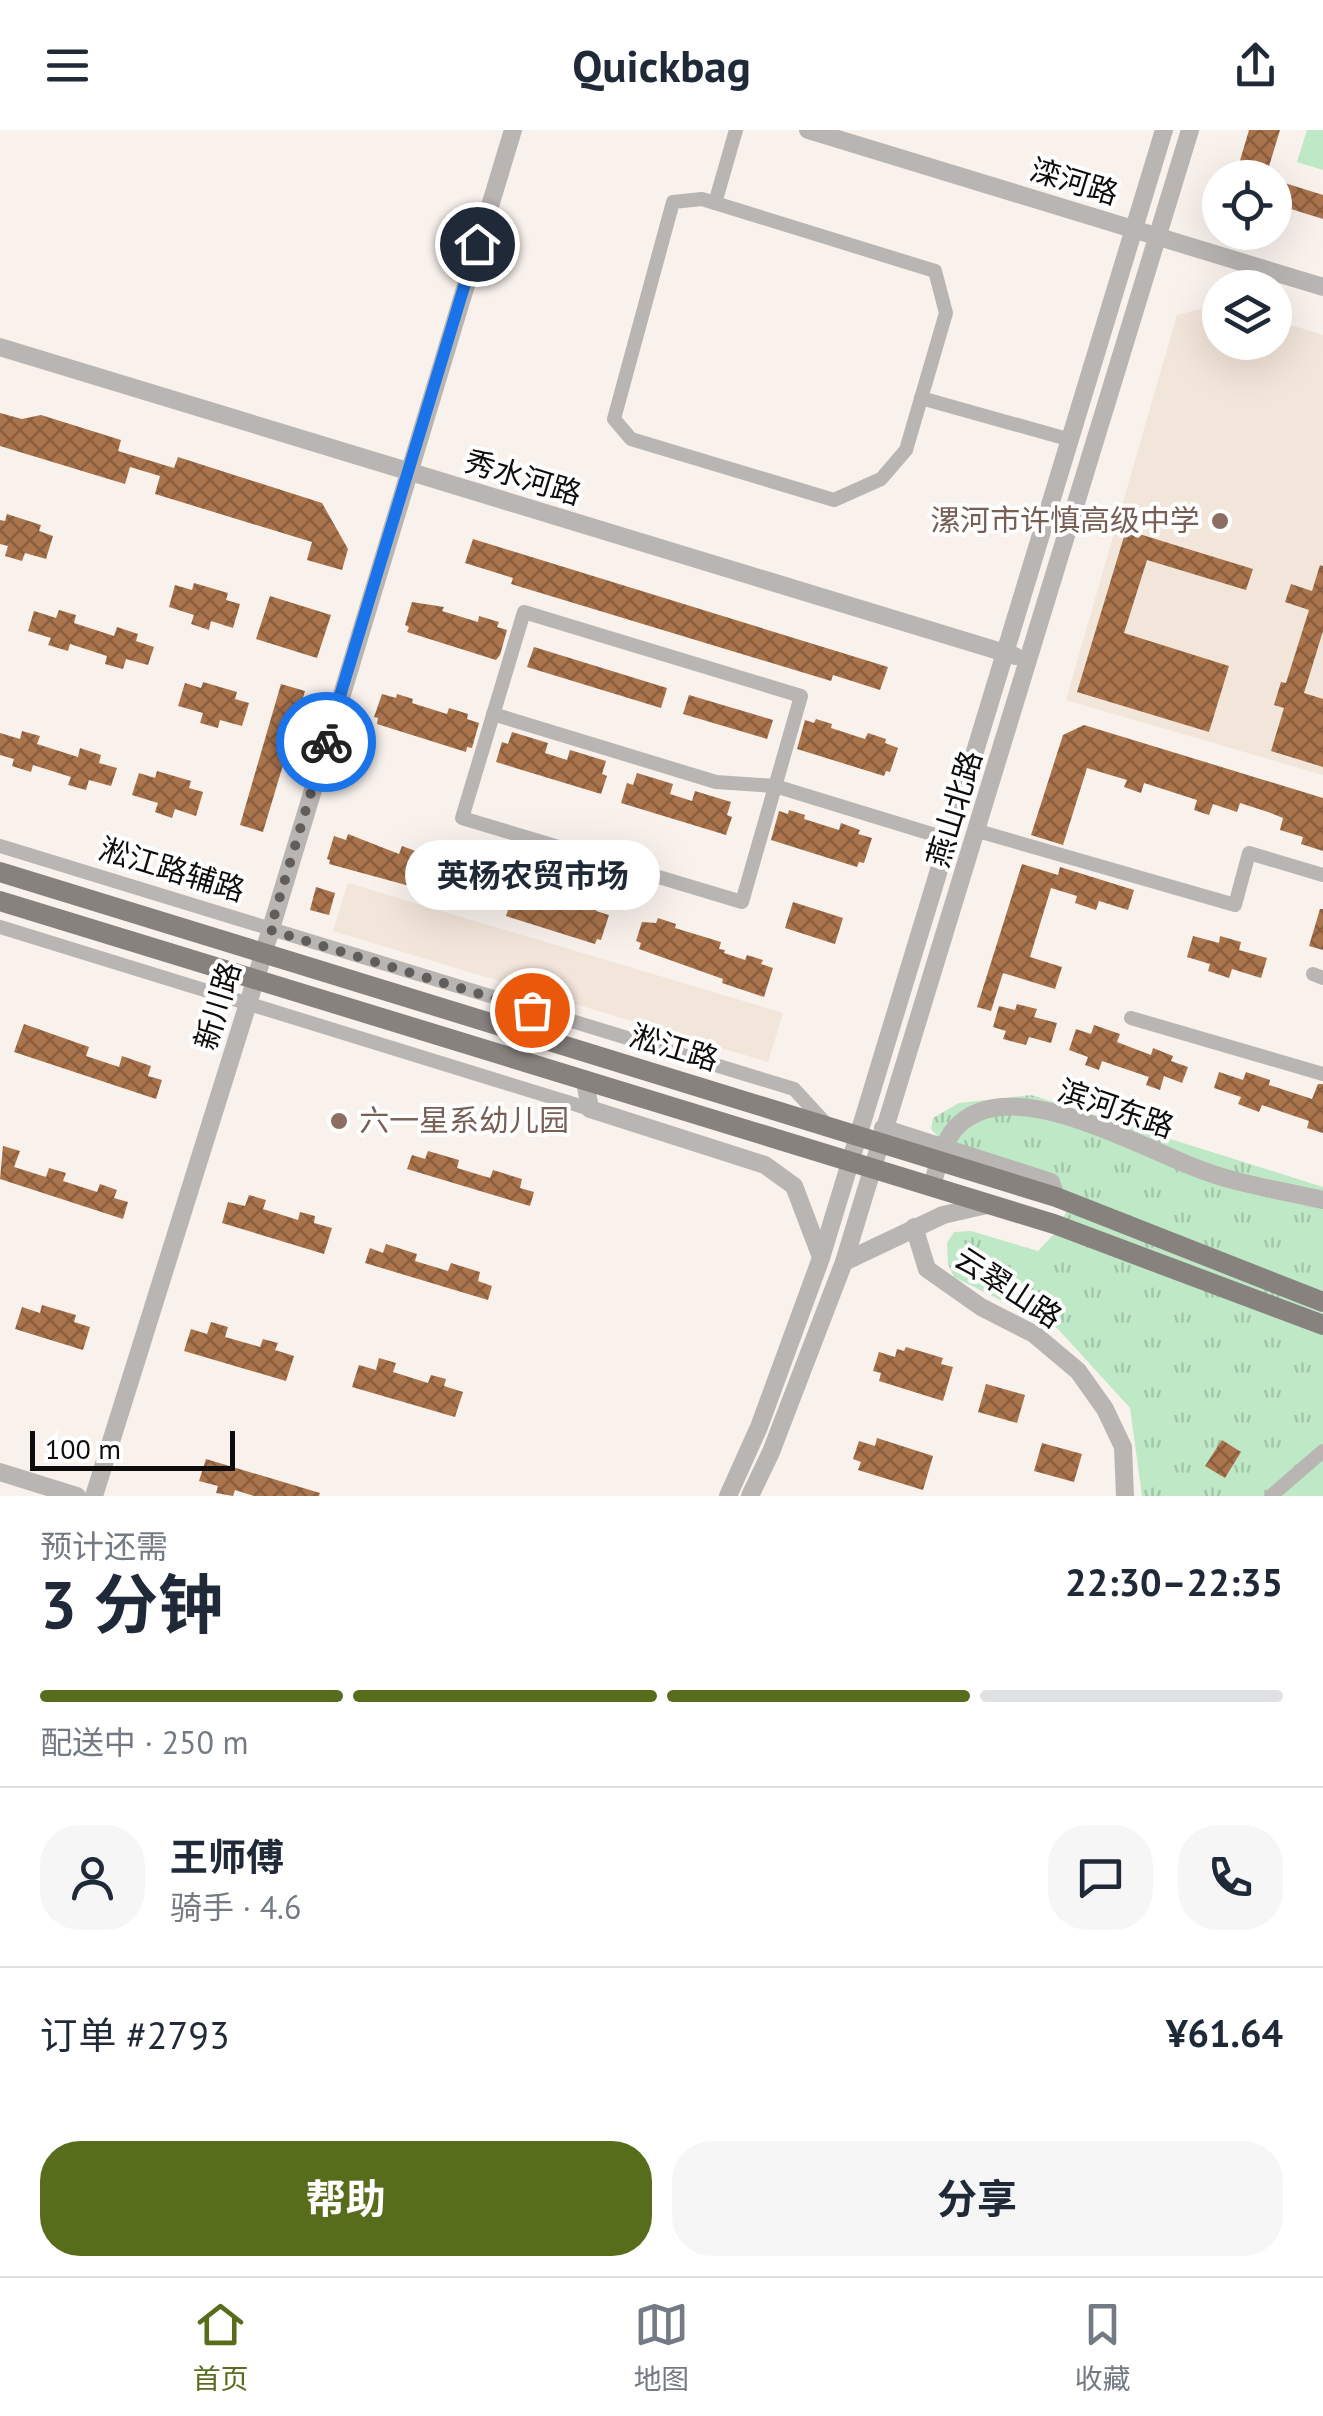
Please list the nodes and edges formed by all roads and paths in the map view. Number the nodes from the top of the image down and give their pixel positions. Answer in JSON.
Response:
{"nodes":[{"id":1,"x":512,"y":130,"type":"edge"},
{"id":2,"x":736,"y":130,"type":"edge"},
{"id":3,"x":808,"y":130,"type":"edge"},
{"id":4,"x":1164,"y":130,"type":"edge"},
{"id":5,"x":1190,"y":130,"type":"edge"},
{"id":6,"x":715,"y":203,"type":"junction"},
{"id":7,"x":1134,"y":229,"type":"junction"},
{"id":8,"x":1157,"y":236,"type":"junction"},
{"id":9,"x":1323,"y":288,"type":"edge"},
{"id":10,"x":0,"y":347,"type":"edge"},
{"id":11,"x":921,"y":398,"type":"junction"},
{"id":12,"x":1071,"y":440,"type":"junction"},
{"id":13,"x":407,"y":472,"type":"junction"},
{"id":14,"x":1006,"y":653,"type":"junction"},
{"id":15,"x":1030,"y":661,"type":"junction"},
{"id":16,"x":494,"y":714,"type":"junction"},
{"id":17,"x":775,"y":786,"type":"junction"},
{"id":18,"x":978,"y":831,"type":"junction"},
{"id":19,"x":948,"y":839,"type":"junction"},
{"id":20,"x":0,"y":846,"type":"edge"},
{"id":21,"x":0,"y":872,"type":"edge"},
{"id":22,"x":1323,"y":875,"type":"edge"},
{"id":23,"x":0,"y":901,"type":"edge"},
{"id":24,"x":0,"y":926,"type":"edge"},
{"id":25,"x":270,"y":930,"type":"junction"},
{"id":26,"x":264,"y":954,"type":"junction"},
{"id":27,"x":256,"y":978,"type":"junction"},
{"id":28,"x":248,"y":1003,"type":"junction"},
{"id":29,"x":1131,"y":1018,"type":"dead end"},
{"id":30,"x":1323,"y":1074,"type":"edge"},
{"id":31,"x":585,"y":1081,"type":"junction"},
{"id":32,"x":590,"y":1109,"type":"junction"},
{"id":33,"x":830,"y":1127,"type":"junction"},
{"id":34,"x":873,"y":1136,"type":"junction"},
{"id":35,"x":942,"y":1154,"type":"junction"},
{"id":36,"x":861,"y":1164,"type":"junction"},
{"id":37,"x":932,"y":1186,"type":"junction"},
{"id":38,"x":1323,"y":1200,"type":"edge"},
{"id":39,"x":991,"y":1204,"type":"junction"},
{"id":40,"x":914,"y":1227,"type":"junction"},
{"id":41,"x":821,"y":1258,"type":"junction"},
{"id":42,"x":844,"y":1262,"type":"junction"},
{"id":43,"x":1323,"y":1302,"type":"edge"},
{"id":44,"x":1323,"y":1325,"type":"edge"},
{"id":45,"x":1323,"y":1451,"type":"edge"},
{"id":46,"x":0,"y":1472,"type":"edge"},
{"id":47,"x":77,"y":1496,"type":"edge"},
{"id":48,"x":94,"y":1496,"type":"edge"},
{"id":49,"x":728,"y":1496,"type":"edge"},
{"id":50,"x":750,"y":1496,"type":"edge"},
{"id":51,"x":1126,"y":1496,"type":"edge"},
{"id":52,"x":1270,"y":1496,"type":"edge"}],
"edges":[{"from":1,"to":13,"type":"street","name":"新川路"},
{"from":2,"to":6,"type":"street"},
{"from":3,"to":7,"type":"street","name":"滦河路"},
{"from":4,"to":7,"type":"street","name":"燕山北路"},
{"from":5,"to":8,"type":"street","name":"燕山北路"},
{"from":6,"to":11,"type":"street"},
{"from":6,"to":11,"type":"street"},
{"from":7,"to":8,"type":"street","name":"滦河路"},
{"from":7,"to":12,"type":"street","name":"燕山北路"},
{"from":8,"to":9,"type":"street","name":"滦河路"},
{"from":8,"to":15,"type":"street","name":"燕山北路"},
{"from":10,"to":13,"type":"street","name":"秀水河路"},
{"from":11,"to":12,"type":"street"},
{"from":12,"to":14,"type":"street","name":"燕山北路"},
{"from":13,"to":14,"type":"street","name":"秀水河路"},
{"from":13,"to":25,"type":"street","name":"新川路"},
{"from":14,"to":15,"type":"street","name":"秀水河路"},
{"from":14,"to":19,"type":"street","name":"燕山北路"},
{"from":15,"to":18,"type":"street","name":"燕山北路"},
{"from":16,"to":17,"type":"street"},
{"from":16,"to":17,"type":"street"},
{"from":16,"to":17,"type":"street"},
{"from":17,"to":19,"type":"street"},
{"from":18,"to":22,"type":"street"},
{"from":18,"to":34,"type":"street","name":"燕山北路"},
{"from":19,"to":34,"type":"street","name":"燕山北路"},
{"from":20,"to":25,"type":"street","name":"淞江路辅路"},
{"from":21,"to":26,"type":"main road","name":"淞江路"},
{"from":23,"to":27,"type":"main road","name":"淞江路"},
{"from":24,"to":28,"type":"street"},
{"from":25,"to":26,"type":"street","name":"新川路"},
{"from":25,"to":33,"type":"street","name":"淞江路辅路"},
{"from":26,"to":27,"type":"street","name":"新川路"},
{"from":26,"to":33,"type":"main road","name":"淞江路"},
{"from":27,"to":28,"type":"street","name":"新川路"},
{"from":27,"to":31,"type":"main road","name":"淞江路"},
{"from":28,"to":32,"type":"street"},
{"from":28,"to":48,"type":"street","name":"新川路"},
{"from":29,"to":30,"type":"street"},
{"from":31,"to":32,"type":"street"},
{"from":31,"to":36,"type":"main road","name":"淞江路"},
{"from":32,"to":41,"type":"street"},
{"from":33,"to":34,"type":"main road","name":"淞江路"},
{"from":34,"to":35,"type":"main road","name":"淞江路"},
{"from":34,"to":36,"type":"street","name":"燕山北路"},
{"from":35,"to":37,"type":"street"},
{"from":35,"to":38,"type":"street","name":"滨河东路"},
{"from":35,"to":43,"type":"main road","name":"淞江路"},
{"from":36,"to":37,"type":"main road","name":"淞江路"},
{"from":36,"to":41,"type":"street","name":"燕山北路"},
{"from":36,"to":42,"type":"street","name":"燕山北路"},
{"from":37,"to":39,"type":"main road","name":"淞江路"},
{"from":39,"to":40,"type":"street"},
{"from":39,"to":44,"type":"main road","name":"淞江路"},
{"from":40,"to":42,"type":"street"},
{"from":40,"to":51,"type":"street","name":"云翠山路"},
{"from":41,"to":49,"type":"street","name":"燕山北路"},
{"from":42,"to":50,"type":"street","name":"燕山北路"},
{"from":45,"to":52,"type":"street"},
{"from":46,"to":47,"type":"street"}]}
